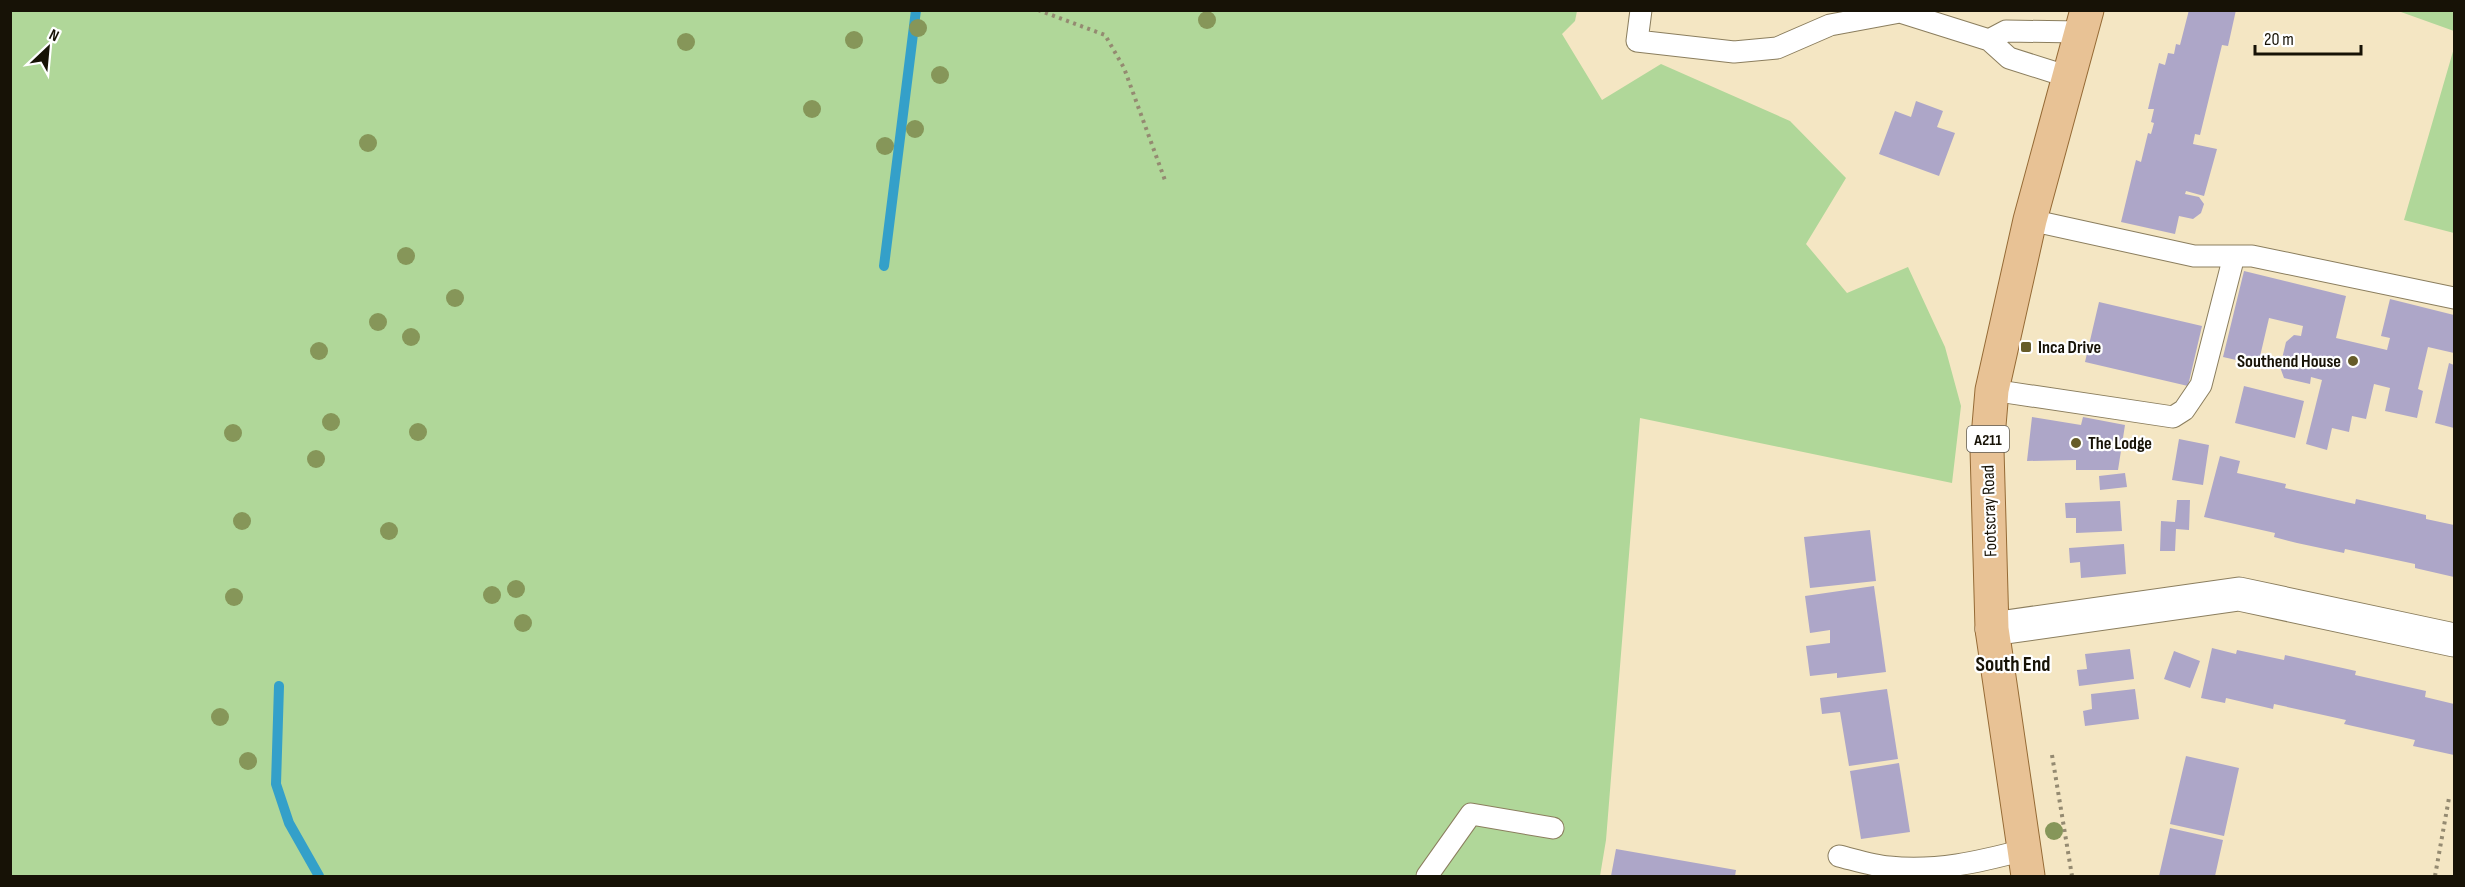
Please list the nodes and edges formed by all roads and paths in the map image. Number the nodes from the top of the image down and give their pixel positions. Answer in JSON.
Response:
{"nodes":[{"id":1,"x":1038,"y":10,"type":"edge"},
{"id":2,"x":1641,"y":10,"type":"edge"},
{"id":3,"x":2084,"y":21,"type":"edge"},
{"id":4,"x":1989,"y":40,"type":"junction"},
{"id":5,"x":2069,"y":76,"type":"junction"},
{"id":6,"x":1166,"y":183,"type":"dead end"},
{"id":7,"x":2030,"y":220,"type":"junction"},
{"id":8,"x":2234,"y":256,"type":"junction"},
{"id":9,"x":2454,"y":298,"type":"edge"},
{"id":10,"x":1992,"y":390,"type":"junction"},
{"id":11,"x":1992,"y":629,"type":"junction"},
{"id":12,"x":2454,"y":640,"type":"edge"},
{"id":13,"x":2052,"y":755,"type":"dead end"},
{"id":14,"x":2449,"y":798,"type":"dead end"},
{"id":15,"x":1553,"y":828,"type":"dead end"},
{"id":16,"x":1839,"y":856,"type":"dead end"},
{"id":17,"x":2026,"y":863,"type":"edge"},
{"id":18,"x":1427,"y":876,"type":"edge"},
{"id":19,"x":2072,"y":876,"type":"edge"},
{"id":20,"x":2434,"y":876,"type":"edge"}],
"edges":[{"from":1,"to":6,"type":"path"},
{"from":2,"to":4,"type":"lane"},
{"from":3,"to":4,"type":"lane"},
{"from":3,"to":5,"type":"main road","name":"Footscray Road","number":"A211"},
{"from":4,"to":5,"type":"lane"},
{"from":5,"to":7,"type":"main road","name":"Footscray Road","number":"A211"},
{"from":7,"to":8,"type":"lane"},
{"from":7,"to":10,"type":"main road","name":"Footscray Road","number":"A211"},
{"from":8,"to":9,"type":"lane"},
{"from":8,"to":10,"type":"lane"},
{"from":10,"to":11,"type":"main road","name":"Footscray Road","number":"A211"},
{"from":11,"to":12,"type":"street"},
{"from":11,"to":17,"type":"main road","name":"Footscray Road","number":"A211"},
{"from":13,"to":19,"type":"path"},
{"from":14,"to":20,"type":"path"},
{"from":15,"to":18,"type":"lane"},
{"from":16,"to":17,"type":"lane"}]}
